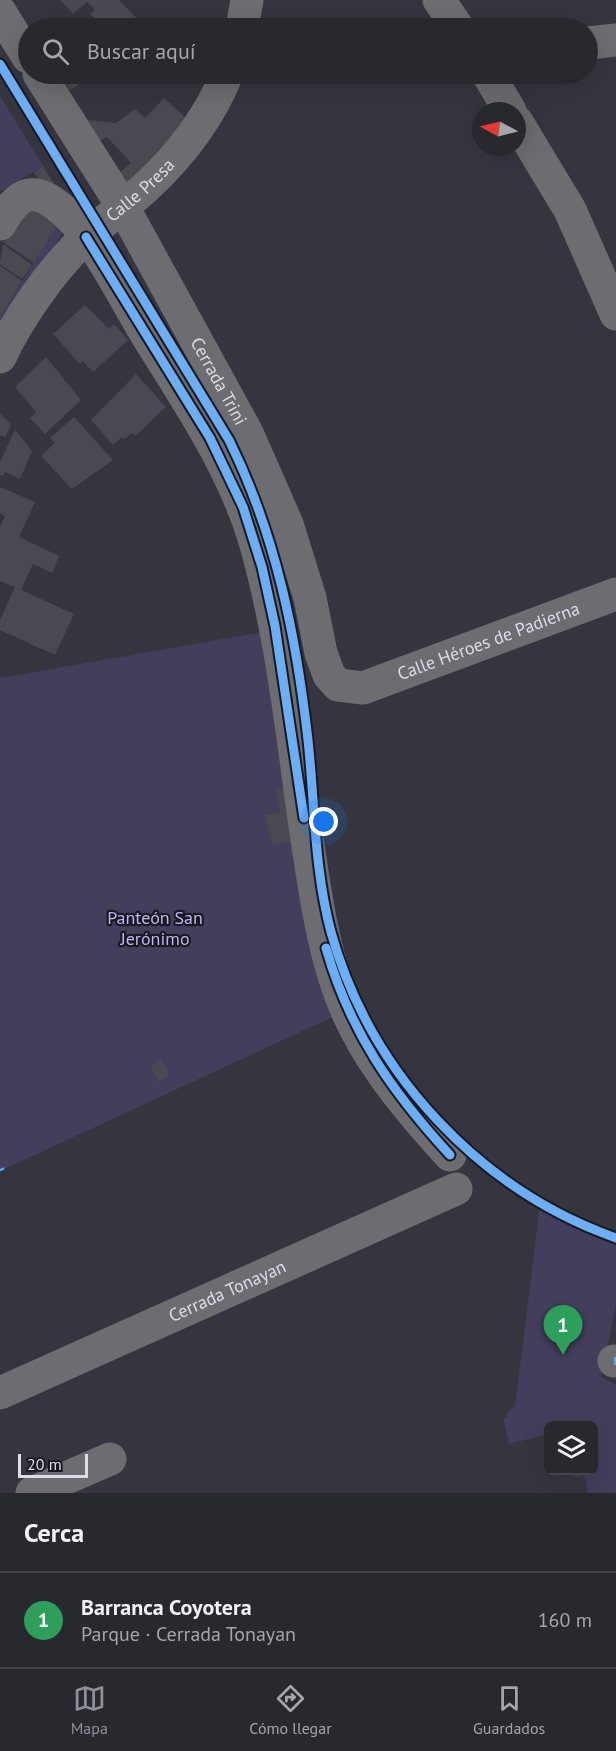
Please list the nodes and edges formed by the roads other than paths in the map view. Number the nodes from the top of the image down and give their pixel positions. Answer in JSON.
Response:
{"nodes":[{"id":1,"x":247,"y":0,"type":"edge"},
{"id":2,"x":439,"y":0,"type":"edge"},
{"id":3,"x":0,"y":12,"type":"edge"},
{"id":4,"x":244,"y":18,"type":"edge"},
{"id":5,"x":451,"y":18,"type":"edge"},
{"id":6,"x":616,"y":40,"type":"edge"},
{"id":7,"x":18,"y":41,"type":"edge"},
{"id":8,"x":598,"y":43,"type":"edge"},
{"id":9,"x":45,"y":84,"type":"edge"},
{"id":10,"x":223,"y":84,"type":"edge"},
{"id":11,"x":494,"y":84,"type":"edge"},
{"id":12,"x":505,"y":102,"type":"edge"},
{"id":13,"x":526,"y":137,"type":"edge"},
{"id":14,"x":123,"y":207,"type":"junction"},
{"id":15,"x":0,"y":224,"type":"edge"},
{"id":16,"x":87,"y":237,"type":"junction"},
{"id":17,"x":605,"y":261,"type":"edge"},
{"id":18,"x":616,"y":315,"type":"edge"},
{"id":19,"x":0,"y":357,"type":"edge"},
{"id":20,"x":616,"y":594,"type":"edge"},
{"id":21,"x":363,"y":688,"type":"joint"},
{"id":22,"x":450,"y":1155,"type":"dead end"},
{"id":23,"x":456,"y":1189,"type":"dead end"},
{"id":24,"x":0,"y":1393,"type":"edge"},
{"id":25,"x":110,"y":1459,"type":"dead end"},
{"id":26,"x":32,"y":1493,"type":"edge"}],
"edges":[{"from":1,"to":4,"type":"street"},
{"from":2,"to":5,"type":"street"},
{"from":3,"to":7,"type":"street"},
{"from":6,"to":8,"type":"street"},
{"from":9,"to":14,"type":"street","name":"Cerrada Trini"},
{"from":10,"to":14,"type":"street","name":"Calle Presa"},
{"from":11,"to":12,"type":"street"},
{"from":13,"to":17,"type":"street"},
{"from":14,"to":16,"type":"street","name":"Calle Presa"},
{"from":14,"to":21,"type":"street","name":"Cerrada Trini"},
{"from":15,"to":16,"type":"street"},
{"from":16,"to":19,"type":"street","name":"Calle Presa"},
{"from":16,"to":22,"type":"street"},
{"from":17,"to":18,"type":"street"},
{"from":20,"to":21,"type":"street","name":"Calle Héroes de Padierna"},
{"from":23,"to":24,"type":"street","name":"Cerrada Tonayan"},
{"from":25,"to":26,"type":"street"}]}
